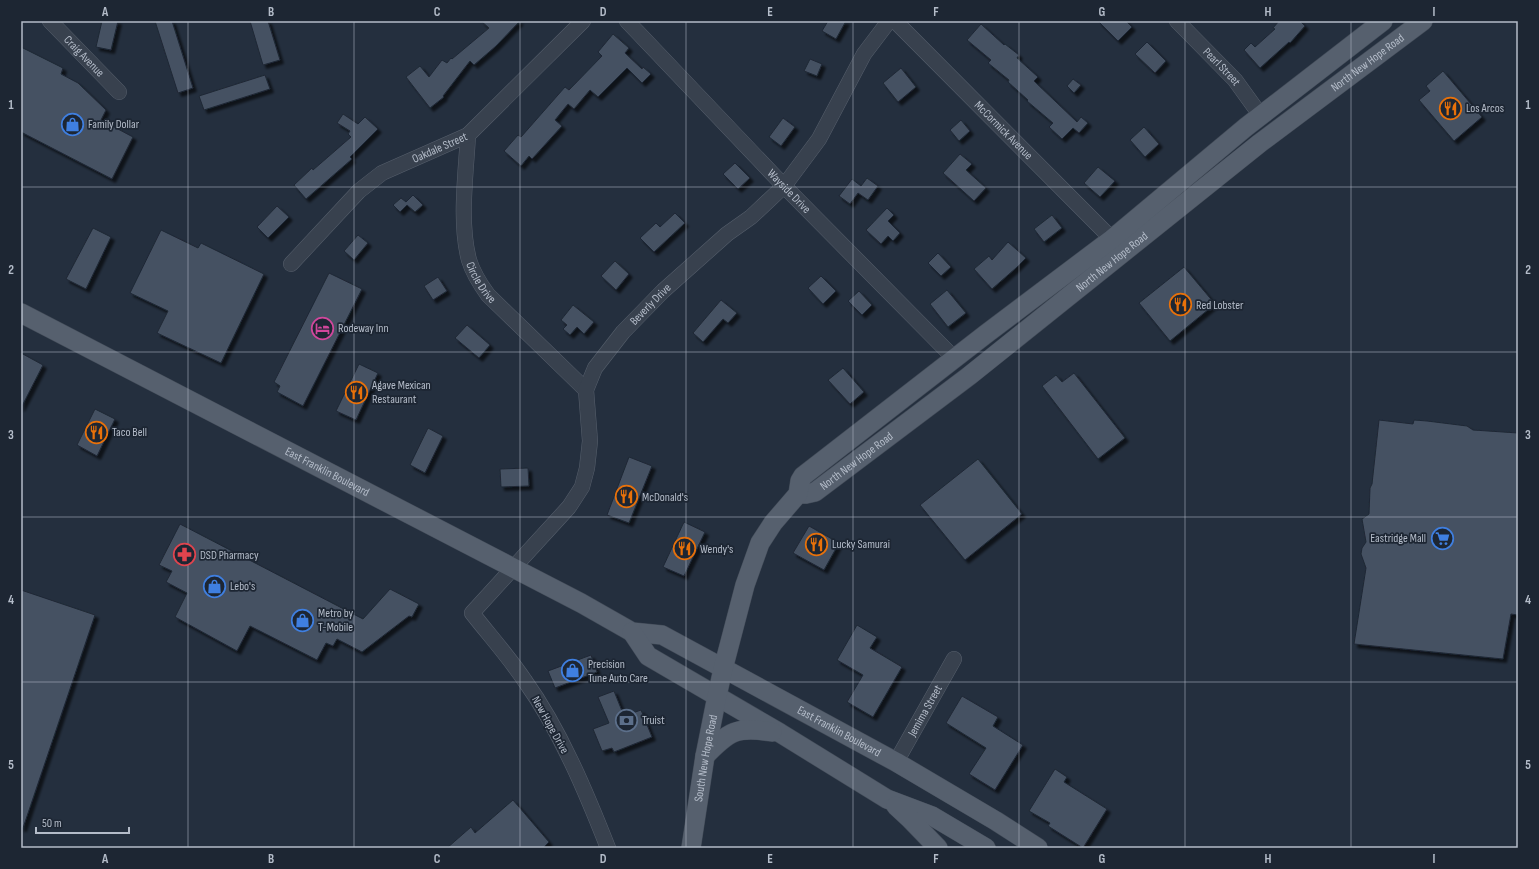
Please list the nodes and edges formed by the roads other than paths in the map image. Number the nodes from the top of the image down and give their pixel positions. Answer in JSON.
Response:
{"nodes":[{"id":1,"x":50,"y":21,"type":"edge"},
{"id":2,"x":583,"y":21,"type":"edge"},
{"id":3,"x":627,"y":21,"type":"edge"},
{"id":4,"x":889,"y":21,"type":"edge"},
{"id":5,"x":895,"y":21,"type":"edge"},
{"id":6,"x":1177,"y":21,"type":"edge"},
{"id":7,"x":1383,"y":21,"type":"edge"},
{"id":8,"x":1423,"y":21,"type":"edge"},
{"id":9,"x":119,"y":92,"type":"dead end"},
{"id":10,"x":1261,"y":116,"type":"junction"},
{"id":11,"x":468,"y":135,"type":"junction"},
{"id":12,"x":784,"y":186,"type":"junction"},
{"id":13,"x":1112,"y":239,"type":"junction"},
{"id":14,"x":291,"y":264,"type":"dead end"},
{"id":15,"x":21,"y":313,"type":"edge"},
{"id":16,"x":986,"y":334,"type":"junction"},
{"id":17,"x":954,"y":358,"type":"junction"},
{"id":18,"x":969,"y":376,"type":"junction"},
{"id":19,"x":586,"y":390,"type":"junction"},
{"id":20,"x":798,"y":494,"type":"junction"},
{"id":21,"x":514,"y":568,"type":"junction"},
{"id":22,"x":472,"y":613,"type":"joint"},
{"id":23,"x":632,"y":632,"type":"junction"},
{"id":24,"x":954,"y":659,"type":"dead end"},
{"id":25,"x":723,"y":669,"type":"junction"},
{"id":26,"x":717,"y":696,"type":"junction"},
{"id":27,"x":780,"y":733,"type":"junction"},
{"id":28,"x":705,"y":756,"type":"junction"},
{"id":29,"x":896,"y":762,"type":"junction"},
{"id":30,"x":887,"y":799,"type":"junction"},
{"id":31,"x":608,"y":848,"type":"edge"},
{"id":32,"x":691,"y":848,"type":"edge"},
{"id":33,"x":938,"y":848,"type":"edge"},
{"id":34,"x":986,"y":848,"type":"edge"},
{"id":35,"x":1038,"y":848,"type":"edge"}],
"edges":[{"from":1,"to":9,"type":"street","name":"Craig Avenue"},
{"from":2,"to":11,"type":"street","name":"Oakdale Street"},
{"from":3,"to":12,"type":"street","name":"Wayside Drive"},
{"from":4,"to":12,"type":"street","name":"Beverly Drive"},
{"from":5,"to":13,"type":"street","name":"McCormick Avenue"},
{"from":6,"to":10,"type":"street","name":"Pearl Street"},
{"from":7,"to":10,"type":"main road","name":"North New Hope Road"},
{"from":8,"to":18,"type":"main road","name":"North New Hope Road"},
{"from":10,"to":13,"type":"main road","name":"North New Hope Road"},
{"from":11,"to":14,"type":"street","name":"Oakdale Street"},
{"from":11,"to":19,"type":"street","name":"Circle Drive"},
{"from":12,"to":17,"type":"street","name":"Wayside Drive"},
{"from":12,"to":19,"type":"street","name":"Beverly Drive"},
{"from":13,"to":16,"type":"main road","name":"North New Hope Road"},
{"from":15,"to":21,"type":"main road","name":"East Franklin Boulevard"},
{"from":16,"to":17,"type":"main road","name":"North New Hope Road"},
{"from":16,"to":18,"type":"main road"},
{"from":17,"to":20,"type":"main road","name":"North New Hope Road"},
{"from":18,"to":20,"type":"main road","name":"North New Hope Road"},
{"from":19,"to":21,"type":"street","name":"Beverly Drive"},
{"from":20,"to":25,"type":"main road","name":"North New Hope Road"},
{"from":21,"to":22,"type":"street","name":"Beverly Drive"},
{"from":21,"to":23,"type":"main road","name":"East Franklin Boulevard"},
{"from":22,"to":31,"type":"street","name":"New Hope Drive"},
{"from":23,"to":25,"type":"main road","name":"East Franklin Boulevard"},
{"from":23,"to":26,"type":"main road","name":"East Franklin Boulevard"},
{"from":24,"to":29,"type":"street","name":"Jemima Street"},
{"from":25,"to":26,"type":"main road","name":"South New Hope Road"},
{"from":25,"to":29,"type":"main road","name":"East Franklin Boulevard"},
{"from":26,"to":27,"type":"main road","name":"East Franklin Boulevard"},
{"from":26,"to":28,"type":"main road","name":"South New Hope Road"},
{"from":27,"to":28,"type":"main road"},
{"from":27,"to":30,"type":"main road","name":"East Franklin Boulevard"},
{"from":28,"to":32,"type":"main road","name":"South New Hope Road"},
{"from":29,"to":35,"type":"main road","name":"East Franklin Boulevard"},
{"from":30,"to":33,"type":"main road"},
{"from":30,"to":34,"type":"main road","name":"East Franklin Boulevard"}]}
